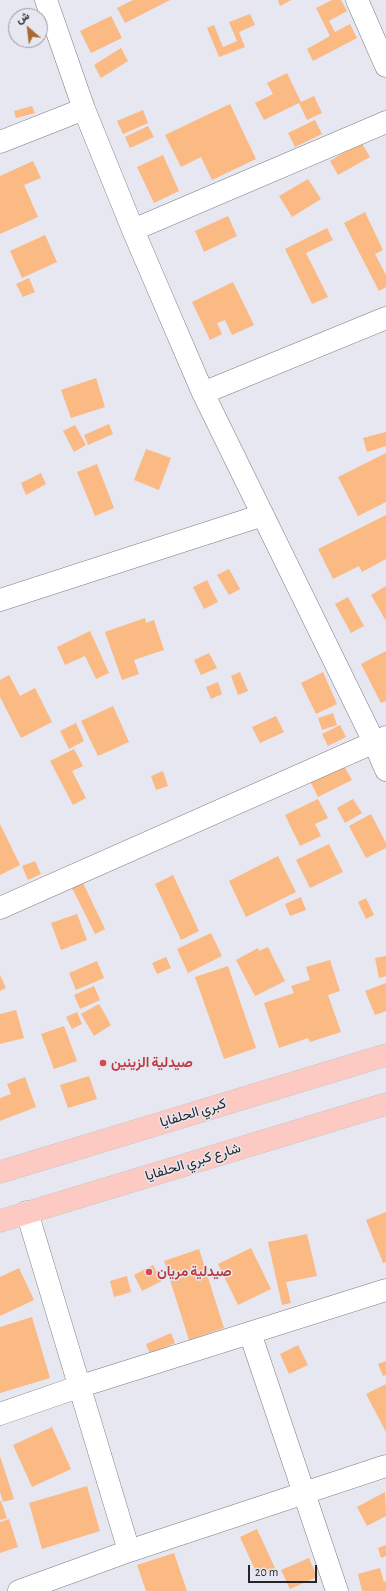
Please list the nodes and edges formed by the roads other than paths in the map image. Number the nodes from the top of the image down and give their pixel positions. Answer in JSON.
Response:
{"nodes":[{"id":1,"x":46,"y":0,"type":"edge"},
{"id":2,"x":357,"y":0,"type":"edge"},
{"id":3,"x":386,"y":66,"type":"edge"},
{"id":4,"x":84,"y":109,"type":"junction"},
{"id":5,"x":386,"y":122,"type":"edge"},
{"id":6,"x":0,"y":142,"type":"edge"},
{"id":7,"x":133,"y":230,"type":"junction"},
{"id":8,"x":386,"y":318,"type":"edge"},
{"id":9,"x":204,"y":393,"type":"junction"},
{"id":10,"x":263,"y":515,"type":"junction"},
{"id":11,"x":0,"y":600,"type":"edge"},
{"id":12,"x":380,"y":740,"type":"edge"},
{"id":13,"x":386,"y":770,"type":"edge"},
{"id":14,"x":0,"y":908,"type":"edge"},
{"id":15,"x":386,"y":1055,"type":"edge"},
{"id":16,"x":386,"y":1104,"type":"edge"},
{"id":17,"x":0,"y":1172,"type":"edge"},
{"id":18,"x":27,"y":1212,"type":"junction"},
{"id":19,"x":0,"y":1221,"type":"edge"},
{"id":20,"x":386,"y":1290,"type":"edge"},
{"id":21,"x":250,"y":1333,"type":"junction"},
{"id":22,"x":78,"y":1387,"type":"junction"},
{"id":23,"x":0,"y":1414,"type":"edge"},
{"id":24,"x":386,"y":1466,"type":"edge"},
{"id":25,"x":304,"y":1493,"type":"junction"},
{"id":26,"x":129,"y":1551,"type":"junction"},
{"id":27,"x":19,"y":1591,"type":"edge"},
{"id":28,"x":337,"y":1591,"type":"edge"}],
"edges":[{"from":1,"to":4,"type":"street"},
{"from":2,"to":3,"type":"street"},
{"from":4,"to":6,"type":"street"},
{"from":4,"to":7,"type":"street"},
{"from":5,"to":7,"type":"street"},
{"from":7,"to":9,"type":"street"},
{"from":8,"to":9,"type":"street"},
{"from":9,"to":10,"type":"street"},
{"from":10,"to":11,"type":"street"},
{"from":10,"to":12,"type":"street"},
{"from":12,"to":13,"type":"street"},
{"from":12,"to":14,"type":"street"},
{"from":15,"to":17,"type":"main road","name":"كبري الحلفايا"},
{"from":16,"to":18,"type":"main road","name":"شارع كبري الحلفايا"},
{"from":18,"to":19,"type":"main road","name":"شارع كبري الحلفايا"},
{"from":18,"to":22,"type":"street"},
{"from":20,"to":21,"type":"street"},
{"from":21,"to":22,"type":"street"},
{"from":21,"to":25,"type":"street"},
{"from":22,"to":23,"type":"street"},
{"from":22,"to":26,"type":"street"},
{"from":24,"to":25,"type":"street"},
{"from":25,"to":26,"type":"street"},
{"from":25,"to":28,"type":"street"},
{"from":26,"to":27,"type":"street"}]}
